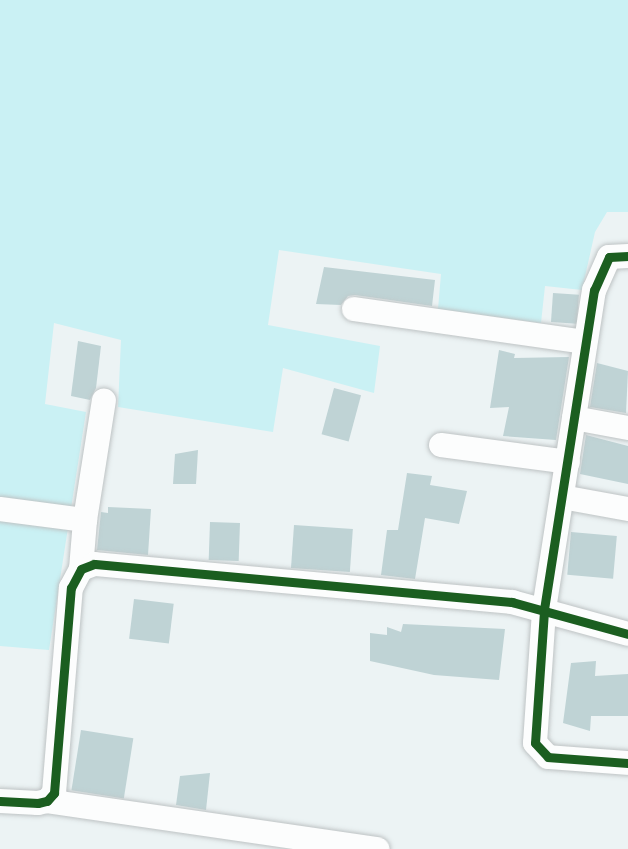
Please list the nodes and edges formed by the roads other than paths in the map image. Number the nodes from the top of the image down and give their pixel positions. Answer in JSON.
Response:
{"nodes":[{"id":1,"x":628,"y":256,"type":"edge"},
{"id":2,"x":354,"y":309,"type":"dead end"},
{"id":3,"x":585,"y":342,"type":"junction"},
{"id":4,"x":104,"y":400,"type":"dead end"},
{"id":5,"x":574,"y":418,"type":"junction"},
{"id":6,"x":628,"y":428,"type":"edge"},
{"id":7,"x":441,"y":445,"type":"dead end"},
{"id":8,"x":568,"y":462,"type":"junction"},
{"id":9,"x":562,"y":497,"type":"junction"},
{"id":10,"x":0,"y":509,"type":"edge"},
{"id":11,"x":628,"y":509,"type":"edge"},
{"id":12,"x":85,"y":520,"type":"junction"},
{"id":13,"x":81,"y":569,"type":"junction"},
{"id":14,"x":544,"y":611,"type":"junction"},
{"id":15,"x":628,"y":634,"type":"edge"},
{"id":16,"x":628,"y":764,"type":"edge"},
{"id":17,"x":0,"y":801,"type":"edge"},
{"id":18,"x":47,"y":801,"type":"junction"},
{"id":19,"x":378,"y":849,"type":"edge"}],
"edges":[{"from":1,"to":3,"type":"street"},
{"from":2,"to":3,"type":"street"},
{"from":3,"to":5,"type":"street"},
{"from":4,"to":12,"type":"street"},
{"from":5,"to":6,"type":"street"},
{"from":5,"to":8,"type":"street"},
{"from":7,"to":8,"type":"street"},
{"from":8,"to":9,"type":"street"},
{"from":9,"to":11,"type":"street"},
{"from":9,"to":14,"type":"street"},
{"from":10,"to":12,"type":"street"},
{"from":12,"to":13,"type":"street"},
{"from":13,"to":14,"type":"street"},
{"from":13,"to":18,"type":"street"},
{"from":14,"to":15,"type":"street"},
{"from":14,"to":16,"type":"street"},
{"from":17,"to":18,"type":"street"},
{"from":18,"to":19,"type":"street"}]}
